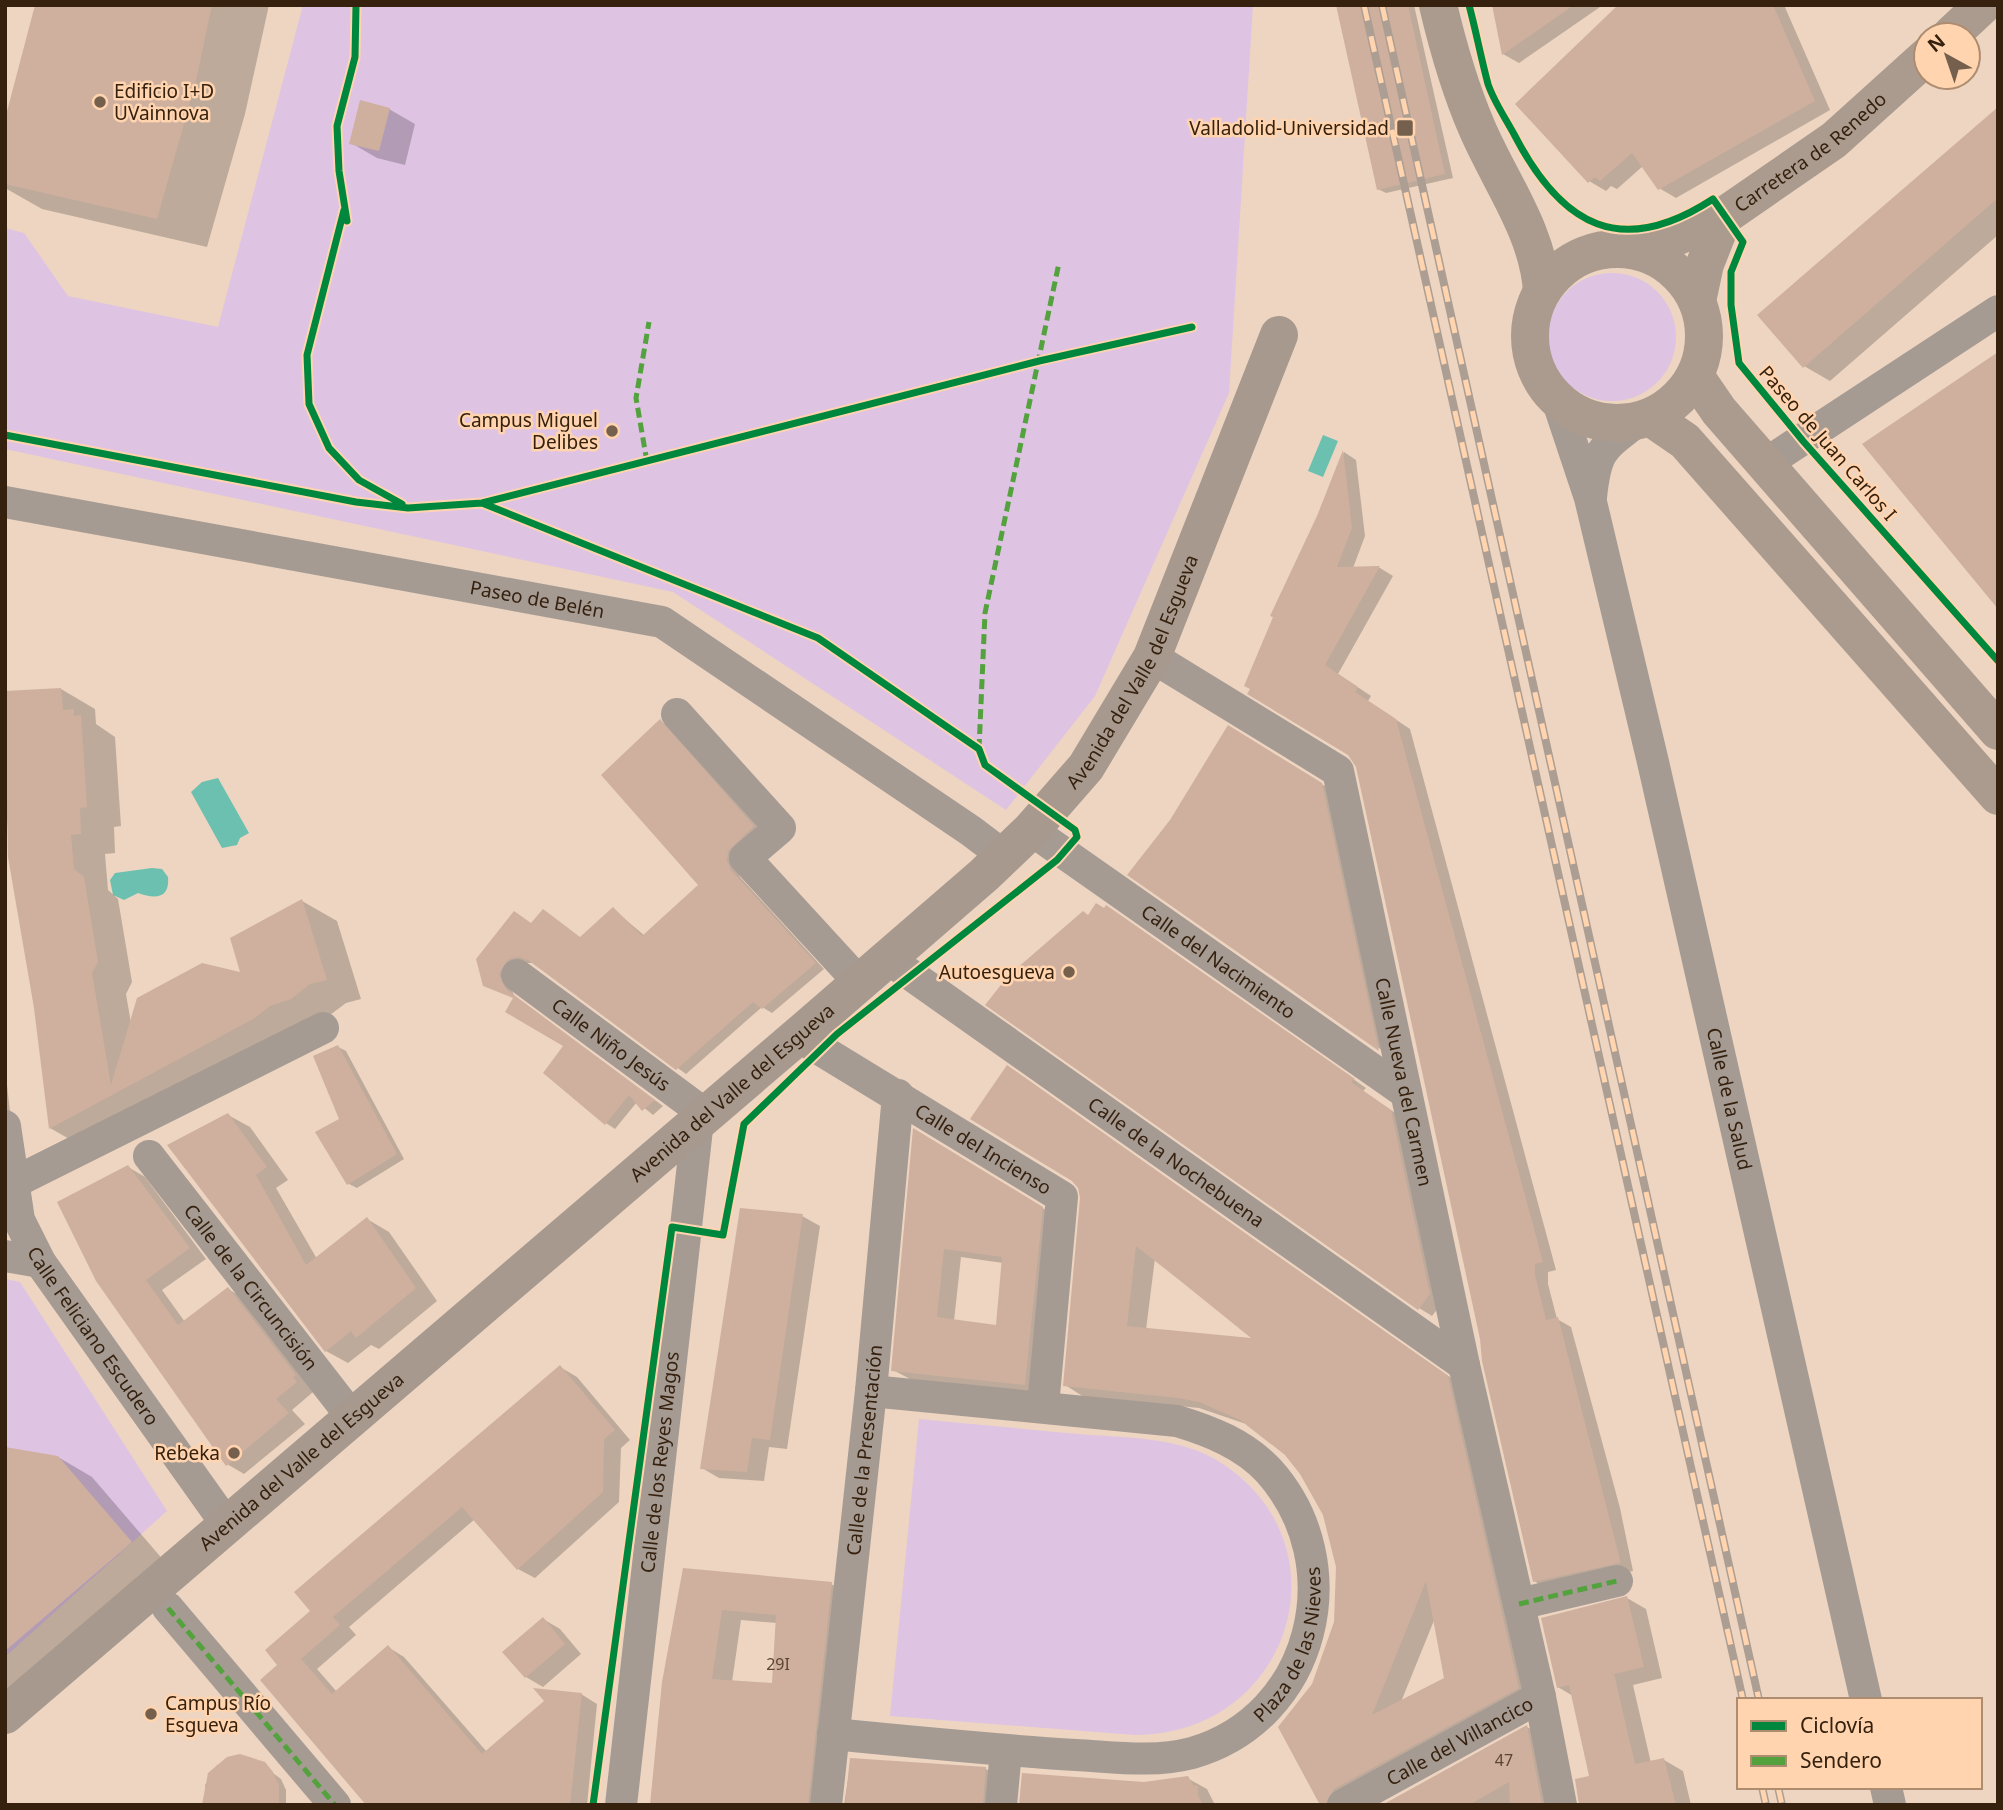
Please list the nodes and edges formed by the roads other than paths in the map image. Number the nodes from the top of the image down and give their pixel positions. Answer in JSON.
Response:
{"nodes":[{"id":1,"x":1438,"y":5,"type":"edge"},
{"id":2,"x":1983,"y":5,"type":"edge"},
{"id":3,"x":1966,"y":21,"type":"edge"},
{"id":4,"x":1912,"y":70,"type":"edge"},
{"id":5,"x":1508,"y":189,"type":"junction"},
{"id":6,"x":1724,"y":216,"type":"junction"},
{"id":7,"x":1597,"y":251,"type":"junction"},
{"id":8,"x":1641,"y":252,"type":"junction"},
{"id":9,"x":1542,"y":291,"type":"junction"},
{"id":10,"x":1697,"y":301,"type":"junction"},
{"id":11,"x":1998,"y":311,"type":"edge"},
{"id":12,"x":1279,"y":335,"type":"dead end"},
{"id":13,"x":1695,"y":376,"type":"junction"},
{"id":14,"x":1558,"y":402,"type":"junction"},
{"id":15,"x":1643,"y":419,"type":"junction"},
{"id":16,"x":1765,"y":464,"type":"junction"},
{"id":17,"x":1590,"y":498,"type":"junction"},
{"id":18,"x":5,"y":502,"type":"edge"},
{"id":19,"x":1152,"y":657,"type":"junction"},
{"id":20,"x":677,"y":714,"type":"dead end"},
{"id":21,"x":1998,"y":731,"type":"edge"},
{"id":22,"x":1998,"y":796,"type":"edge"},
{"id":23,"x":1031,"y":830,"type":"junction"},
{"id":24,"x":1004,"y":856,"type":"junction"},
{"id":25,"x":873,"y":970,"type":"junction"},
{"id":26,"x":517,"y":975,"type":"dead end"},
{"id":27,"x":323,"y":1028,"type":"dead end"},
{"id":28,"x":798,"y":1036,"type":"junction"},
{"id":29,"x":1406,"y":1093,"type":"junction"},
{"id":30,"x":898,"y":1095,"type":"junction"},
{"id":31,"x":702,"y":1117,"type":"junction"},
{"id":32,"x":5,"y":1126,"type":"edge"},
{"id":33,"x":149,"y":1156,"type":"dead end"},
{"id":34,"x":13,"y":1183,"type":"junction"},
{"id":35,"x":5,"y":1256,"type":"edge"},
{"id":36,"x":40,"y":1262,"type":"junction"},
{"id":37,"x":1464,"y":1365,"type":"junction"},
{"id":38,"x":871,"y":1391,"type":"junction"},
{"id":39,"x":1043,"y":1406,"type":"junction"},
{"id":40,"x":352,"y":1417,"type":"junction"},
{"id":41,"x":227,"y":1525,"type":"junction"},
{"id":42,"x":1617,"y":1581,"type":"dead end"},
{"id":43,"x":1519,"y":1604,"type":"junction"},
{"id":44,"x":168,"y":1608,"type":"dead end"},
{"id":45,"x":1540,"y":1697,"type":"junction"},
{"id":46,"x":1866,"y":1698,"type":"edge"},
{"id":47,"x":5,"y":1715,"type":"edge"},
{"id":48,"x":833,"y":1734,"type":"junction"},
{"id":49,"x":1006,"y":1751,"type":"junction"},
{"id":50,"x":335,"y":1805,"type":"edge"},
{"id":51,"x":621,"y":1805,"type":"edge"},
{"id":52,"x":826,"y":1805,"type":"edge"},
{"id":53,"x":1001,"y":1805,"type":"edge"},
{"id":54,"x":1343,"y":1805,"type":"edge"},
{"id":55,"x":1561,"y":1805,"type":"edge"}],
"edges":[{"from":1,"to":5,"type":"main road"},
{"from":2,"to":3,"type":"main road"},
{"from":4,"to":6,"type":"main road","name":"Carretera de Renedo"},
{"from":5,"to":7,"type":"main road"},
{"from":5,"to":9,"type":"main road"},
{"from":6,"to":8,"type":"main road","name":"Carretera de Renedo"},
{"from":6,"to":10,"type":"main road","name":"Carretera de Renedo"},
{"from":7,"to":8,"type":"main road"},
{"from":7,"to":9,"type":"main road"},
{"from":8,"to":10,"type":"main road"},
{"from":9,"to":14,"type":"main road"},
{"from":10,"to":13,"type":"main road"},
{"from":11,"to":16,"type":"street"},
{"from":12,"to":19,"type":"street","name":"Avenida del Valle del Esgueva"},
{"from":13,"to":15,"type":"main road"},
{"from":13,"to":16,"type":"main road"},
{"from":14,"to":15,"type":"main road"},
{"from":14,"to":17,"type":"street","name":"Calle de la Salud"},
{"from":15,"to":17,"type":"street","name":"Calle de la Salud"},
{"from":15,"to":22,"type":"main road"},
{"from":16,"to":21,"type":"main road"},
{"from":17,"to":46,"type":"street","name":"Calle de la Salud"},
{"from":18,"to":24,"type":"street","name":"Paseo de Belén"},
{"from":19,"to":23,"type":"street","name":"Avenida del Valle del Esgueva"},
{"from":19,"to":29,"type":"street","name":"Calle Nueva del Carmen"},
{"from":20,"to":25,"type":"street","name":"Calle de la Nochebuena"},
{"from":23,"to":24,"type":"street","name":"Avenida del Valle del Esgueva"},
{"from":23,"to":29,"type":"street","name":"Calle del Nacimiento"},
{"from":24,"to":25,"type":"street","name":"Avenida del Valle del Esgueva"},
{"from":25,"to":28,"type":"street","name":"Avenida del Valle del Esgueva"},
{"from":25,"to":37,"type":"street","name":"Calle de la Nochebuena"},
{"from":26,"to":31,"type":"street","name":"Calle Niño Jesús"},
{"from":27,"to":34,"type":"street"},
{"from":28,"to":30,"type":"street","name":"Calle del Incienso"},
{"from":28,"to":31,"type":"street","name":"Avenida del Valle del Esgueva"},
{"from":29,"to":37,"type":"street","name":"Calle Nueva del Carmen"},
{"from":30,"to":38,"type":"street","name":"Calle de la Presentación"},
{"from":30,"to":39,"type":"street","name":"Calle del Incienso"},
{"from":31,"to":40,"type":"street","name":"Avenida del Valle del Esgueva"},
{"from":31,"to":51,"type":"street","name":"Calle de los Reyes Magos"},
{"from":32,"to":34,"type":"street","name":"Calle Feliciano Escudero"},
{"from":33,"to":40,"type":"street","name":"Calle de la Circuncisión"},
{"from":34,"to":36,"type":"street","name":"Calle Feliciano Escudero"},
{"from":35,"to":36,"type":"street"},
{"from":36,"to":41,"type":"street","name":"Calle Feliciano Escudero"},
{"from":37,"to":43,"type":"street","name":"Calle Nueva del Carmen"},
{"from":38,"to":39,"type":"street","name":"Plaza de las Nieves"},
{"from":38,"to":48,"type":"street","name":"Calle de la Presentación"},
{"from":39,"to":49,"type":"street","name":"Plaza de las Nieves"},
{"from":40,"to":41,"type":"street","name":"Avenida del Valle del Esgueva"},
{"from":41,"to":47,"type":"street","name":"Avenida del Valle del Esgueva"},
{"from":42,"to":43,"type":"street"},
{"from":43,"to":45,"type":"street","name":"Calle Nueva del Carmen"},
{"from":44,"to":50,"type":"street"},
{"from":45,"to":54,"type":"street","name":"Calle del Villancico"},
{"from":45,"to":55,"type":"street","name":"Calle Nueva del Carmen"},
{"from":48,"to":49,"type":"street","name":"Plaza de las Nieves"},
{"from":48,"to":52,"type":"street","name":"Calle de la Presentación"},
{"from":49,"to":53,"type":"street"}]}
